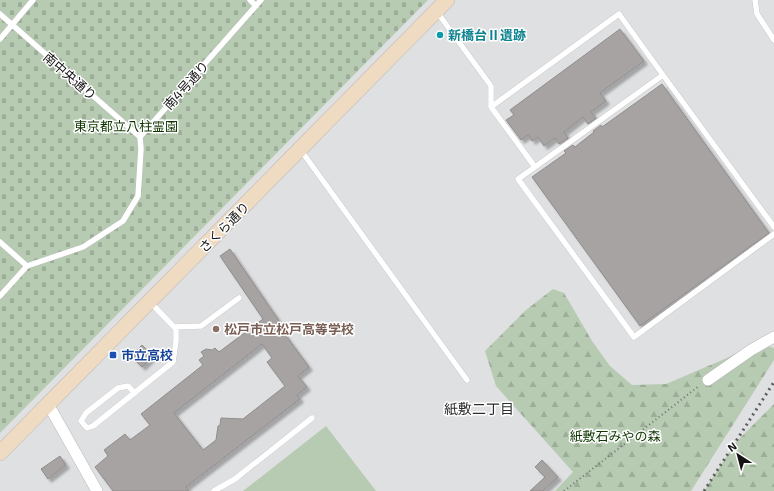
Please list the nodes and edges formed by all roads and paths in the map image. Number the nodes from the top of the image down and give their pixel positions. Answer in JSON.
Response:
{"nodes":[{"id":1,"x":33,"y":0,"type":"edge"},
{"id":2,"x":250,"y":0,"type":"edge"},
{"id":3,"x":261,"y":0,"type":"edge"},
{"id":4,"x":447,"y":0,"type":"edge"},
{"id":5,"x":755,"y":0,"type":"edge"},
{"id":6,"x":256,"y":6,"type":"junction"},
{"id":7,"x":436,"y":11,"type":"junction"},
{"id":8,"x":0,"y":14,"type":"edge"},
{"id":9,"x":13,"y":25,"type":"junction"},
{"id":10,"x":0,"y":39,"type":"edge"},
{"id":11,"x":774,"y":40,"type":"edge"},
{"id":12,"x":663,"y":74,"type":"junction"},
{"id":13,"x":491,"y":107,"type":"junction"},
{"id":14,"x":140,"y":137,"type":"junction"},
{"id":15,"x":300,"y":149,"type":"junction"},
{"id":16,"x":535,"y":167,"type":"junction"},
{"id":17,"x":774,"y":226,"type":"edge"},
{"id":18,"x":774,"y":234,"type":"edge"},
{"id":19,"x":0,"y":242,"type":"edge"},
{"id":20,"x":27,"y":266,"type":"junction"},
{"id":21,"x":0,"y":296,"type":"edge"},
{"id":22,"x":238,"y":298,"type":"dead end"},
{"id":23,"x":149,"y":302,"type":"junction"},
{"id":24,"x":174,"y":327,"type":"junction"},
{"id":25,"x":774,"y":337,"type":"edge"},
{"id":26,"x":467,"y":380,"type":"dead end"},
{"id":27,"x":708,"y":380,"type":"joint"},
{"id":28,"x":135,"y":393,"type":"junction"},
{"id":29,"x":48,"y":404,"type":"junction"},
{"id":30,"x":312,"y":418,"type":"dead end"},
{"id":31,"x":0,"y":453,"type":"edge"},
{"id":32,"x":97,"y":491,"type":"edge"},
{"id":33,"x":214,"y":491,"type":"edge"},
{"id":34,"x":564,"y":491,"type":"edge"}],
"edges":[{"from":1,"to":9,"type":"lane"},
{"from":2,"to":6,"type":"lane"},
{"from":3,"to":6,"type":"lane","name":"南4号通り"},
{"from":4,"to":7,"type":"street","name":"さくら通り"},
{"from":5,"to":11,"type":"lane"},
{"from":6,"to":14,"type":"lane","name":"南4号通り"},
{"from":7,"to":13,"type":"lane"},
{"from":7,"to":15,"type":"street","name":"さくら通り"},
{"from":8,"to":9,"type":"lane","name":"南中央通り"},
{"from":9,"to":10,"type":"lane"},
{"from":9,"to":14,"type":"lane","name":"南中央通り"},
{"from":12,"to":13,"type":"lane"},
{"from":12,"to":16,"type":"lane"},
{"from":12,"to":17,"type":"lane"},
{"from":13,"to":16,"type":"lane"},
{"from":14,"to":20,"type":"lane"},
{"from":15,"to":23,"type":"street","name":"さくら通り"},
{"from":15,"to":26,"type":"lane"},
{"from":16,"to":18,"type":"lane"},
{"from":19,"to":20,"type":"lane"},
{"from":20,"to":21,"type":"lane"},
{"from":22,"to":24,"type":"lane"},
{"from":23,"to":24,"type":"lane"},
{"from":23,"to":29,"type":"street","name":"さくら通り"},
{"from":24,"to":28,"type":"lane"},
{"from":25,"to":27,"type":"street"},
{"from":27,"to":34,"type":"path"},
{"from":28,"to":28,"type":"lane"},
{"from":29,"to":31,"type":"street","name":"さくら通り"},
{"from":29,"to":32,"type":"street"},
{"from":30,"to":33,"type":"lane"}]}
